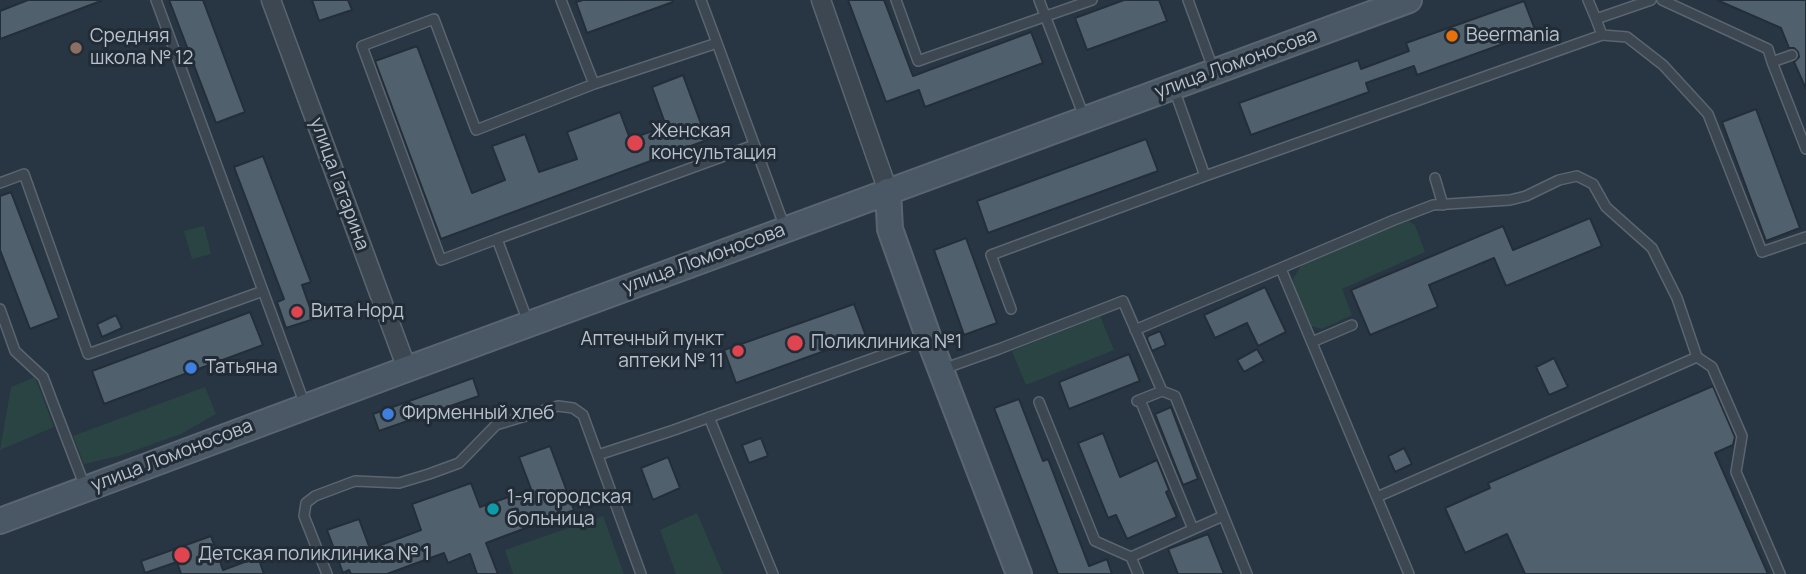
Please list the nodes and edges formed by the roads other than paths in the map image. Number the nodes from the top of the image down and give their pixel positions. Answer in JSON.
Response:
{"nodes":[{"id":1,"x":156,"y":0,"type":"edge"},
{"id":2,"x":271,"y":0,"type":"edge"},
{"id":3,"x":561,"y":0,"type":"edge"},
{"id":4,"x":702,"y":0,"type":"edge"},
{"id":5,"x":821,"y":0,"type":"edge"},
{"id":6,"x":896,"y":0,"type":"edge"},
{"id":7,"x":1039,"y":0,"type":"edge"},
{"id":8,"x":1092,"y":0,"type":"edge"},
{"id":9,"x":1188,"y":0,"type":"edge"},
{"id":10,"x":1409,"y":0,"type":"edge"},
{"id":11,"x":1588,"y":0,"type":"edge"},
{"id":12,"x":1651,"y":0,"type":"edge"},
{"id":13,"x":1662,"y":0,"type":"edge"},
{"id":14,"x":1045,"y":16,"type":"junction"},
{"id":15,"x":1596,"y":19,"type":"junction"},
{"id":16,"x":1602,"y":35,"type":"junction"},
{"id":17,"x":717,"y":43,"type":"junction"},
{"id":18,"x":1792,"y":55,"type":"dead end"},
{"id":19,"x":1772,"y":62,"type":"junction"},
{"id":20,"x":1215,"y":72,"type":"junction"},
{"id":21,"x":594,"y":84,"type":"junction"},
{"id":22,"x":1174,"y":88,"type":"junction"},
{"id":23,"x":1085,"y":120,"type":"junction"},
{"id":24,"x":754,"y":145,"type":"junction"},
{"id":25,"x":1806,"y":149,"type":"edge"},
{"id":26,"x":1205,"y":176,"type":"junction"},
{"id":27,"x":1435,"y":178,"type":"dead end"},
{"id":28,"x":0,"y":183,"type":"edge"},
{"id":29,"x":888,"y":191,"type":"junction"},
{"id":30,"x":1443,"y":205,"type":"junction"},
{"id":31,"x":785,"y":229,"type":"junction"},
{"id":32,"x":1806,"y":237,"type":"edge"},
{"id":33,"x":497,"y":239,"type":"junction"},
{"id":34,"x":1281,"y":269,"type":"junction"},
{"id":35,"x":263,"y":290,"type":"junction"},
{"id":36,"x":0,"y":309,"type":"edge"},
{"id":37,"x":1011,"y":309,"type":"dead end"},
{"id":38,"x":528,"y":324,"type":"junction"},
{"id":39,"x":1352,"y":325,"type":"dead end"},
{"id":40,"x":1135,"y":330,"type":"junction"},
{"id":41,"x":929,"y":339,"type":"junction"},
{"id":42,"x":1312,"y":342,"type":"junction"},
{"id":43,"x":1697,"y":357,"type":"junction"},
{"id":44,"x":407,"y":369,"type":"junction"},
{"id":45,"x":941,"y":369,"type":"junction"},
{"id":46,"x":1161,"y":391,"type":"junction"},
{"id":47,"x":1039,"y":402,"type":"dead end"},
{"id":48,"x":305,"y":406,"type":"junction"},
{"id":49,"x":709,"y":416,"type":"junction"},
{"id":50,"x":598,"y":455,"type":"junction"},
{"id":51,"x":86,"y":489,"type":"junction"},
{"id":52,"x":1377,"y":496,"type":"junction"},
{"id":53,"x":1223,"y":516,"type":"junction"},
{"id":54,"x":0,"y":521,"type":"edge"},
{"id":55,"x":1194,"y":529,"type":"junction"},
{"id":56,"x":1131,"y":557,"type":"junction"},
{"id":57,"x":327,"y":574,"type":"edge"},
{"id":58,"x":641,"y":574,"type":"edge"},
{"id":59,"x":773,"y":574,"type":"edge"},
{"id":60,"x":1019,"y":574,"type":"edge"},
{"id":61,"x":1138,"y":574,"type":"edge"},
{"id":62,"x":1247,"y":574,"type":"edge"},
{"id":63,"x":1409,"y":574,"type":"edge"},
{"id":64,"x":1780,"y":574,"type":"edge"}],
"edges":[{"from":1,"to":35,"type":"lane"},
{"from":2,"to":44,"type":"street","name":"улица Гагарина"},
{"from":3,"to":21,"type":"lane"},
{"from":4,"to":17,"type":"lane"},
{"from":5,"to":29,"type":"street"},
{"from":6,"to":14,"type":"lane"},
{"from":7,"to":14,"type":"lane"},
{"from":8,"to":14,"type":"lane"},
{"from":9,"to":20,"type":"lane"},
{"from":10,"to":20,"type":"main road","name":"улица Ломоносова"},
{"from":11,"to":15,"type":"lane"},
{"from":12,"to":15,"type":"lane"},
{"from":13,"to":19,"type":"lane"},
{"from":14,"to":23,"type":"lane"},
{"from":15,"to":16,"type":"lane"},
{"from":16,"to":26,"type":"lane"},
{"from":16,"to":32,"type":"lane"},
{"from":17,"to":21,"type":"lane"},
{"from":17,"to":24,"type":"lane"},
{"from":18,"to":19,"type":"lane"},
{"from":19,"to":25,"type":"lane"},
{"from":20,"to":22,"type":"main road","name":"улица Ломоносова"},
{"from":21,"to":33,"type":"lane"},
{"from":22,"to":23,"type":"main road","name":"улица Ломоносова"},
{"from":22,"to":26,"type":"lane"},
{"from":23,"to":29,"type":"main road","name":"улица Ломоносова"},
{"from":24,"to":31,"type":"lane"},
{"from":24,"to":33,"type":"lane"},
{"from":26,"to":37,"type":"lane"},
{"from":27,"to":30,"type":"lane"},
{"from":28,"to":35,"type":"lane"},
{"from":29,"to":31,"type":"main road","name":"улица Ломоносова"},
{"from":29,"to":41,"type":"main road"},
{"from":30,"to":34,"type":"lane"},
{"from":30,"to":43,"type":"lane"},
{"from":31,"to":38,"type":"main road","name":"улица Ломоносова"},
{"from":33,"to":38,"type":"lane"},
{"from":34,"to":40,"type":"lane"},
{"from":34,"to":42,"type":"lane"},
{"from":35,"to":48,"type":"lane"},
{"from":36,"to":51,"type":"lane"},
{"from":38,"to":44,"type":"main road","name":"улица Ломоносова"},
{"from":39,"to":42,"type":"lane"},
{"from":40,"to":45,"type":"lane"},
{"from":40,"to":46,"type":"lane"},
{"from":41,"to":45,"type":"main road"},
{"from":41,"to":49,"type":"lane"},
{"from":42,"to":52,"type":"lane"},
{"from":43,"to":52,"type":"lane"},
{"from":43,"to":64,"type":"lane"},
{"from":44,"to":48,"type":"main road","name":"улица Ломоносова"},
{"from":45,"to":60,"type":"main road"},
{"from":46,"to":53,"type":"lane"},
{"from":46,"to":55,"type":"lane"},
{"from":47,"to":56,"type":"lane"},
{"from":48,"to":51,"type":"main road","name":"улица Ломоносова"},
{"from":49,"to":50,"type":"lane"},
{"from":49,"to":59,"type":"lane"},
{"from":50,"to":57,"type":"lane"},
{"from":50,"to":58,"type":"lane"},
{"from":51,"to":54,"type":"main road","name":"улица Ломоносова"},
{"from":52,"to":63,"type":"lane"},
{"from":53,"to":55,"type":"lane"},
{"from":53,"to":62,"type":"lane"},
{"from":55,"to":56,"type":"lane"},
{"from":56,"to":61,"type":"lane"}]}
